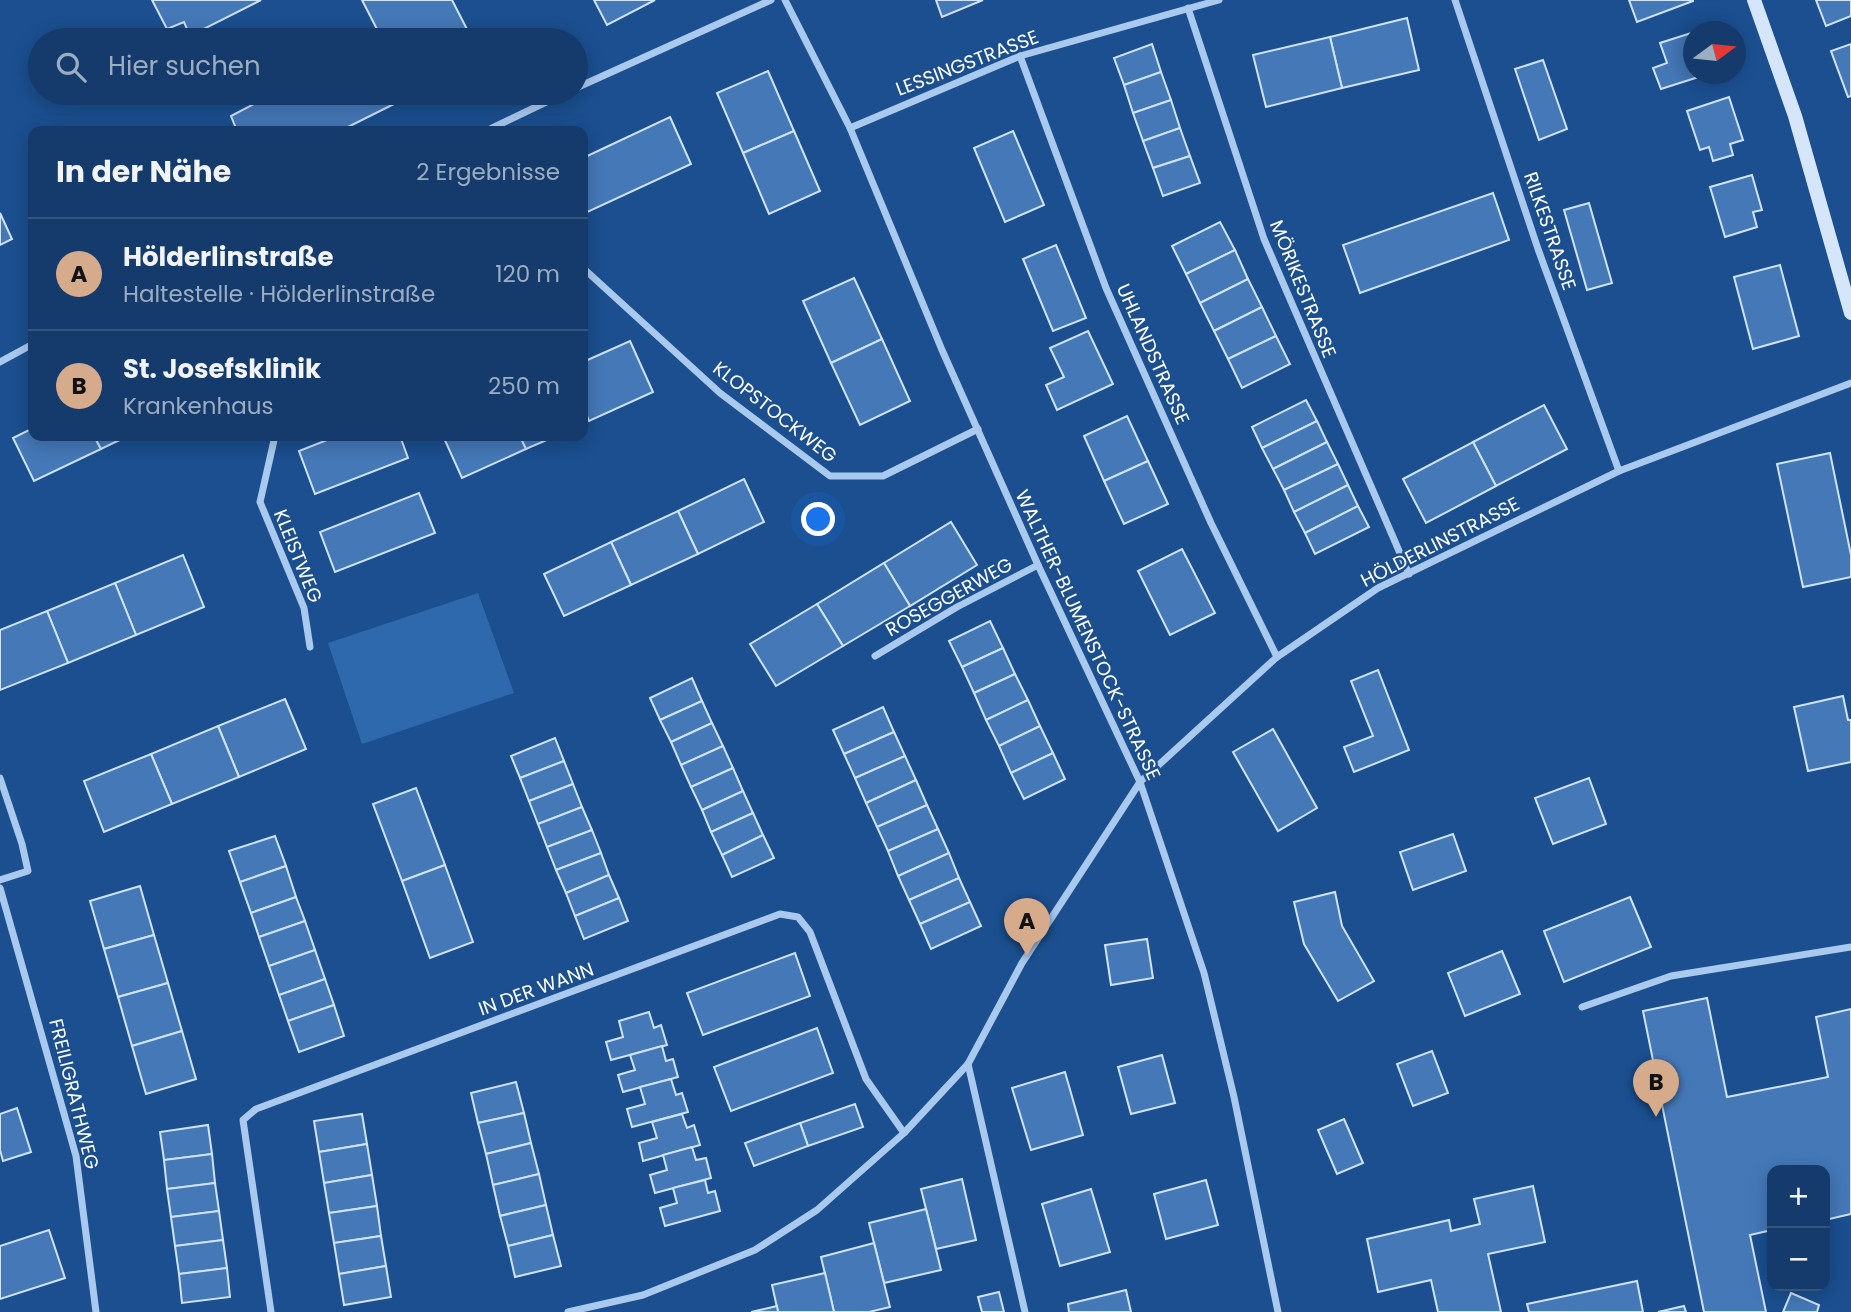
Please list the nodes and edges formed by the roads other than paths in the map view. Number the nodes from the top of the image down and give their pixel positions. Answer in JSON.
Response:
{"nodes":[{"id":1,"x":771,"y":0,"type":"edge"},
{"id":2,"x":785,"y":0,"type":"edge"},
{"id":3,"x":1219,"y":0,"type":"edge"},
{"id":4,"x":1455,"y":0,"type":"edge"},
{"id":5,"x":1755,"y":0,"type":"edge"},
{"id":6,"x":1188,"y":8,"type":"junction"},
{"id":7,"x":1020,"y":56,"type":"junction"},
{"id":8,"x":588,"y":83,"type":"edge"},
{"id":9,"x":540,"y":105,"type":"edge"},
{"id":10,"x":496,"y":126,"type":"edge"},
{"id":11,"x":850,"y":128,"type":"junction"},
{"id":12,"x":588,"y":273,"type":"edge"},
{"id":13,"x":1851,"y":313,"type":"edge"},
{"id":14,"x":28,"y":347,"type":"edge"},
{"id":15,"x":0,"y":362,"type":"edge"},
{"id":16,"x":1851,"y":383,"type":"edge"},
{"id":17,"x":978,"y":429,"type":"junction"},
{"id":18,"x":274,"y":441,"type":"edge"},
{"id":19,"x":1619,"y":471,"type":"junction"},
{"id":20,"x":1038,"y":565,"type":"junction"},
{"id":21,"x":1409,"y":574,"type":"junction"},
{"id":22,"x":310,"y":647,"type":"dead end"},
{"id":23,"x":875,"y":656,"type":"dead end"},
{"id":24,"x":1277,"y":657,"type":"junction"},
{"id":25,"x":0,"y":778,"type":"edge"},
{"id":26,"x":1140,"y":782,"type":"junction"},
{"id":27,"x":0,"y":880,"type":"edge"},
{"id":28,"x":0,"y":888,"type":"edge"},
{"id":29,"x":1851,"y":947,"type":"edge"},
{"id":30,"x":1581,"y":1007,"type":"dead end"},
{"id":31,"x":968,"y":1065,"type":"junction"},
{"id":32,"x":904,"y":1133,"type":"junction"},
{"id":33,"x":96,"y":1312,"type":"edge"},
{"id":34,"x":271,"y":1312,"type":"edge"},
{"id":35,"x":568,"y":1312,"type":"edge"},
{"id":36,"x":1025,"y":1312,"type":"edge"},
{"id":37,"x":1278,"y":1312,"type":"edge"}],
"edges":[{"from":1,"to":8,"type":"street"},
{"from":2,"to":11,"type":"street","name":"WALTHER-BLUMENSTOCK-STRASSE"},
{"from":3,"to":6,"type":"street","name":"LESSINGSTRASSE"},
{"from":4,"to":19,"type":"street","name":"RILKESTRASSE"},
{"from":5,"to":13,"type":"street"},
{"from":6,"to":7,"type":"street","name":"LESSINGSTRASSE"},
{"from":6,"to":21,"type":"street","name":"MÖRIKESTRASSE"},
{"from":7,"to":11,"type":"street","name":"LESSINGSTRASSE"},
{"from":7,"to":24,"type":"street","name":"UHLANDSTRASSE"},
{"from":9,"to":10,"type":"street"},
{"from":11,"to":17,"type":"street","name":"WALTHER-BLUMENSTOCK-STRASSE"},
{"from":12,"to":17,"type":"street","name":"KLOPSTOCKWEG"},
{"from":14,"to":15,"type":"street"},
{"from":16,"to":19,"type":"street","name":"HÖLDERLINSTRASSE"},
{"from":17,"to":20,"type":"street","name":"WALTHER-BLUMENSTOCK-STRASSE"},
{"from":18,"to":22,"type":"street","name":"KLEISTWEG"},
{"from":19,"to":21,"type":"street","name":"HÖLDERLINSTRASSE"},
{"from":20,"to":23,"type":"street","name":"ROSEGGERWEG"},
{"from":20,"to":26,"type":"street","name":"WALTHER-BLUMENSTOCK-STRASSE"},
{"from":21,"to":24,"type":"street","name":"HÖLDERLINSTRASSE"},
{"from":24,"to":26,"type":"street","name":"HÖLDERLINSTRASSE"},
{"from":25,"to":27,"type":"street"},
{"from":26,"to":31,"type":"street","name":"HÖLDERLINSTRASSE"},
{"from":26,"to":37,"type":"street","name":"WALTHER-BLUMENSTOCK-STRASSE"},
{"from":28,"to":33,"type":"street","name":"FREILIGRATHWEG"},
{"from":29,"to":30,"type":"street"},
{"from":31,"to":32,"type":"street","name":"HÖLDERLINSTRASSE"},
{"from":31,"to":36,"type":"street"},
{"from":32,"to":34,"type":"street","name":"IN DER WANN"},
{"from":32,"to":35,"type":"street","name":"HÖLDERLINSTRASSE"}]}
